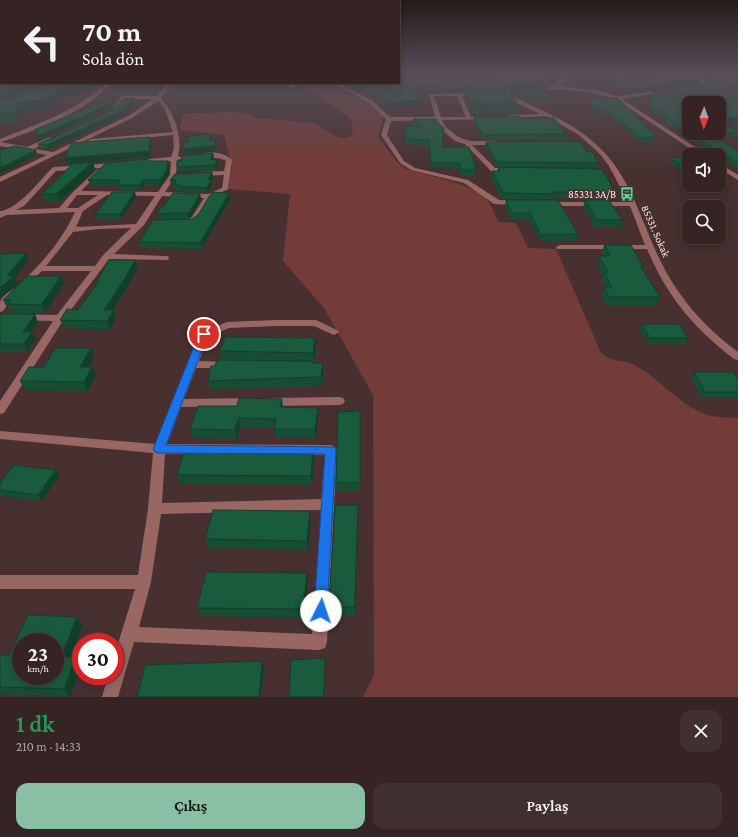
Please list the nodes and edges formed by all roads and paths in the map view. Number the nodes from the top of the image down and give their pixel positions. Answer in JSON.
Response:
{"nodes":[{"id":1,"x":78,"y":107,"type":"edge"},
{"id":2,"x":115,"y":107,"type":"edge"},
{"id":3,"x":145,"y":107,"type":"edge"},
{"id":4,"x":166,"y":107,"type":"edge"},
{"id":5,"x":376,"y":107,"type":"edge"},
{"id":6,"x":435,"y":107,"type":"edge"},
{"id":7,"x":464,"y":107,"type":"edge"},
{"id":8,"x":527,"y":107,"type":"edge"},
{"id":9,"x":630,"y":107,"type":"edge"},
{"id":10,"x":112,"y":110,"type":"edge"},
{"id":11,"x":545,"y":115,"type":"junction"},
{"id":12,"x":439,"y":118,"type":"junction"},
{"id":13,"x":469,"y":118,"type":"junction"},
{"id":14,"x":493,"y":118,"type":"edge"},
{"id":15,"x":501,"y":118,"type":"edge"},
{"id":16,"x":389,"y":119,"type":"junction"},
{"id":17,"x":20,"y":133,"type":"junction"},
{"id":18,"x":176,"y":133,"type":"junction"},
{"id":19,"x":0,"y":134,"type":"edge"},
{"id":20,"x":57,"y":136,"type":"edge"},
{"id":21,"x":91,"y":141,"type":"edge"},
{"id":22,"x":0,"y":142,"type":"edge"},
{"id":23,"x":577,"y":142,"type":"edge"},
{"id":24,"x":591,"y":142,"type":"junction"},
{"id":25,"x":506,"y":143,"type":"edge"},
{"id":26,"x":467,"y":144,"type":"junction"},
{"id":27,"x":693,"y":148,"type":"edge"},
{"id":28,"x":28,"y":149,"type":"junction"},
{"id":29,"x":53,"y":154,"type":"junction"},
{"id":30,"x":188,"y":157,"type":"edge"},
{"id":31,"x":195,"y":157,"type":"edge"},
{"id":32,"x":174,"y":159,"type":"junction"},
{"id":33,"x":104,"y":166,"type":"junction"},
{"id":34,"x":517,"y":170,"type":"edge"},
{"id":35,"x":726,"y":170,"type":"edge"},
{"id":36,"x":227,"y":173,"type":"junction"},
{"id":37,"x":188,"y":175,"type":"edge"},
{"id":38,"x":738,"y":178,"type":"edge"},
{"id":39,"x":0,"y":180,"type":"edge"},
{"id":40,"x":75,"y":194,"type":"junction"},
{"id":41,"x":106,"y":194,"type":"junction"},
{"id":42,"x":161,"y":194,"type":"junction"},
{"id":43,"x":209,"y":196,"type":"junction"},
{"id":44,"x":526,"y":204,"type":"edge"},
{"id":45,"x":541,"y":204,"type":"edge"},
{"id":46,"x":632,"y":204,"type":"junction"},
{"id":47,"x":61,"y":210,"type":"junction"},
{"id":48,"x":80,"y":210,"type":"junction"},
{"id":49,"x":2,"y":214,"type":"edge"},
{"id":50,"x":176,"y":223,"type":"edge"},
{"id":51,"x":142,"y":224,"type":"junction"},
{"id":52,"x":72,"y":230,"type":"junction"},
{"id":53,"x":560,"y":247,"type":"dead end"},
{"id":54,"x":650,"y":247,"type":"junction"},
{"id":55,"x":107,"y":256,"type":"junction"},
{"id":56,"x":165,"y":258,"type":"dead end"},
{"id":57,"x":40,"y":268,"type":"junction"},
{"id":58,"x":98,"y":269,"type":"junction"},
{"id":59,"x":0,"y":309,"type":"edge"},
{"id":60,"x":0,"y":317,"type":"edge"},
{"id":61,"x":60,"y":318,"type":"junction"},
{"id":62,"x":334,"y":332,"type":"dead end"},
{"id":63,"x":738,"y":357,"type":"edge"},
{"id":64,"x":193,"y":364,"type":"junction"},
{"id":65,"x":239,"y":365,"type":"edge"},
{"id":66,"x":5,"y":396,"type":"edge"},
{"id":67,"x":339,"y":401,"type":"dead end"},
{"id":68,"x":178,"y":403,"type":"junction"},
{"id":69,"x":0,"y":410,"type":"edge"},
{"id":70,"x":0,"y":435,"type":"edge"},
{"id":71,"x":159,"y":449,"type":"junction"},
{"id":72,"x":328,"y":504,"type":"junction"},
{"id":73,"x":155,"y":509,"type":"junction"},
{"id":74,"x":0,"y":582,"type":"edge"},
{"id":75,"x":144,"y":582,"type":"junction"},
{"id":76,"x":130,"y":634,"type":"junction"},
{"id":77,"x":110,"y":697,"type":"edge"}],
"edges":[{"from":1,"to":17,"type":"street"},
{"from":2,"to":10,"type":"street"},
{"from":3,"to":29,"type":"street"},
{"from":4,"to":18,"type":"street"},
{"from":5,"to":16,"type":"street"},
{"from":6,"to":12,"type":"street"},
{"from":7,"to":13,"type":"street"},
{"from":8,"to":11,"type":"street","name":"85331. Sokak"},
{"from":9,"to":27,"type":"street"},
{"from":11,"to":15,"type":"street"},
{"from":11,"to":24,"type":"street","name":"85331. Sokak"},
{"from":12,"to":13,"type":"street"},
{"from":12,"to":16,"type":"street"},
{"from":12,"to":26,"type":"street"},
{"from":13,"to":14,"type":"street"},
{"from":16,"to":44,"type":"street"},
{"from":17,"to":19,"type":"street"},
{"from":17,"to":22,"type":"street"},
{"from":18,"to":21,"type":"street"},
{"from":18,"to":32,"type":"street"},
{"from":20,"to":28,"type":"street"},
{"from":22,"to":28,"type":"street"},
{"from":23,"to":24,"type":"street"},
{"from":24,"to":46,"type":"street","name":"85331. Sokak"},
{"from":25,"to":26,"type":"street"},
{"from":26,"to":34,"type":"street"},
{"from":28,"to":29,"type":"street"},
{"from":29,"to":39,"type":"street"},
{"from":30,"to":32,"type":"street"},
{"from":31,"to":36,"type":"street"},
{"from":32,"to":33,"type":"street"},
{"from":32,"to":42,"type":"street"},
{"from":33,"to":40,"type":"street"},
{"from":33,"to":49,"type":"street"},
{"from":35,"to":38,"type":"street"},
{"from":36,"to":37,"type":"street"},
{"from":36,"to":43,"type":"street"},
{"from":40,"to":41,"type":"street"},
{"from":40,"to":47,"type":"street"},
{"from":41,"to":42,"type":"street"},
{"from":41,"to":48,"type":"street"},
{"from":42,"to":43,"type":"street"},
{"from":42,"to":51,"type":"street"},
{"from":43,"to":50,"type":"street"},
{"from":45,"to":46,"type":"street"},
{"from":46,"to":54,"type":"street","name":"85331. Sokak"},
{"from":47,"to":48,"type":"street"},
{"from":47,"to":49,"type":"street"},
{"from":48,"to":52,"type":"street"},
{"from":51,"to":52,"type":"street"},
{"from":51,"to":55,"type":"street"},
{"from":52,"to":57,"type":"street"},
{"from":53,"to":54,"type":"street"},
{"from":54,"to":63,"type":"street","name":"85331. Sokak"},
{"from":55,"to":56,"type":"street"},
{"from":55,"to":58,"type":"street"},
{"from":57,"to":58,"type":"street"},
{"from":57,"to":59,"type":"street"},
{"from":58,"to":61,"type":"street"},
{"from":60,"to":61,"type":"street"},
{"from":61,"to":66,"type":"street"},
{"from":62,"to":64,"type":"street"},
{"from":64,"to":65,"type":"street"},
{"from":64,"to":68,"type":"street"},
{"from":66,"to":69,"type":"street"},
{"from":67,"to":68,"type":"street"},
{"from":68,"to":71,"type":"street"},
{"from":70,"to":71,"type":"street"},
{"from":71,"to":72,"type":"street"},
{"from":71,"to":73,"type":"street"},
{"from":72,"to":73,"type":"street"},
{"from":72,"to":76,"type":"street"},
{"from":73,"to":75,"type":"street"},
{"from":74,"to":75,"type":"street"},
{"from":75,"to":76,"type":"street"},
{"from":76,"to":77,"type":"street"}]}
